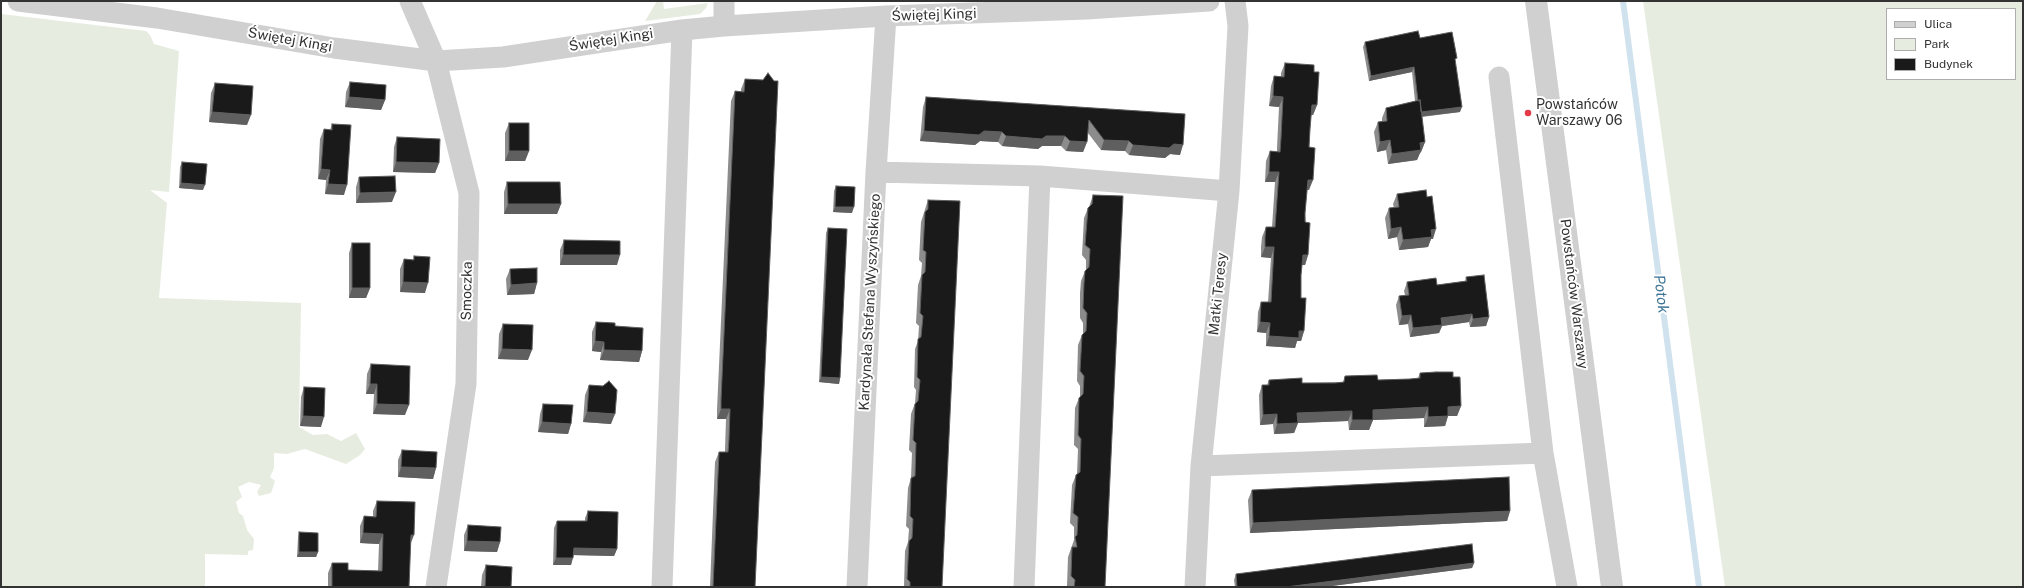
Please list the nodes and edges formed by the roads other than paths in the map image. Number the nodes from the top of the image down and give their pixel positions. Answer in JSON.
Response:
{"nodes":[{"id":1,"x":18,"y":1,"type":"edge"},
{"id":2,"x":410,"y":1,"type":"edge"},
{"id":3,"x":724,"y":1,"type":"edge"},
{"id":4,"x":1209,"y":1,"type":"edge"},
{"id":5,"x":1235,"y":1,"type":"edge"},
{"id":6,"x":1536,"y":1,"type":"edge"},
{"id":7,"x":886,"y":16,"type":"junction"},
{"id":8,"x":724,"y":26,"type":"junction"},
{"id":9,"x":682,"y":30,"type":"junction"},
{"id":10,"x":436,"y":62,"type":"junction"},
{"id":11,"x":1499,"y":77,"type":"dead end"},
{"id":12,"x":876,"y":172,"type":"junction"},
{"id":13,"x":1040,"y":176,"type":"junction"},
{"id":14,"x":1229,"y":191,"type":"junction"},
{"id":15,"x":1543,"y":453,"type":"junction"},
{"id":16,"x":1201,"y":466,"type":"junction"},
{"id":17,"x":436,"y":587,"type":"edge"},
{"id":18,"x":662,"y":587,"type":"edge"},
{"id":19,"x":857,"y":587,"type":"edge"},
{"id":20,"x":1024,"y":587,"type":"edge"},
{"id":21,"x":1195,"y":587,"type":"edge"},
{"id":22,"x":1567,"y":587,"type":"edge"},
{"id":23,"x":1612,"y":587,"type":"edge"}],
"edges":[{"from":1,"to":10,"type":"street","name":"Świętej Kingi"},
{"from":2,"to":10,"type":"street","name":"Smoczka"},
{"from":3,"to":8,"type":"street"},
{"from":4,"to":7,"type":"street","name":"Świętej Kingi"},
{"from":5,"to":14,"type":"street","name":"Matki Teresy"},
{"from":6,"to":23,"type":"street","name":"Powstańców Warszawy"},
{"from":7,"to":8,"type":"street","name":"Świętej Kingi"},
{"from":7,"to":12,"type":"street","name":"Kardynała Stefana Wyszyńskiego"},
{"from":8,"to":9,"type":"street","name":"Świętej Kingi"},
{"from":9,"to":10,"type":"street","name":"Świętej Kingi"},
{"from":9,"to":18,"type":"street"},
{"from":10,"to":17,"type":"street","name":"Smoczka"},
{"from":11,"to":15,"type":"street"},
{"from":12,"to":13,"type":"street"},
{"from":12,"to":19,"type":"street","name":"Kardynała Stefana Wyszyńskiego"},
{"from":13,"to":14,"type":"street"},
{"from":13,"to":20,"type":"street"},
{"from":14,"to":16,"type":"street","name":"Matki Teresy"},
{"from":15,"to":16,"type":"street"},
{"from":15,"to":22,"type":"street"},
{"from":16,"to":21,"type":"street","name":"Matki Teresy"}]}
